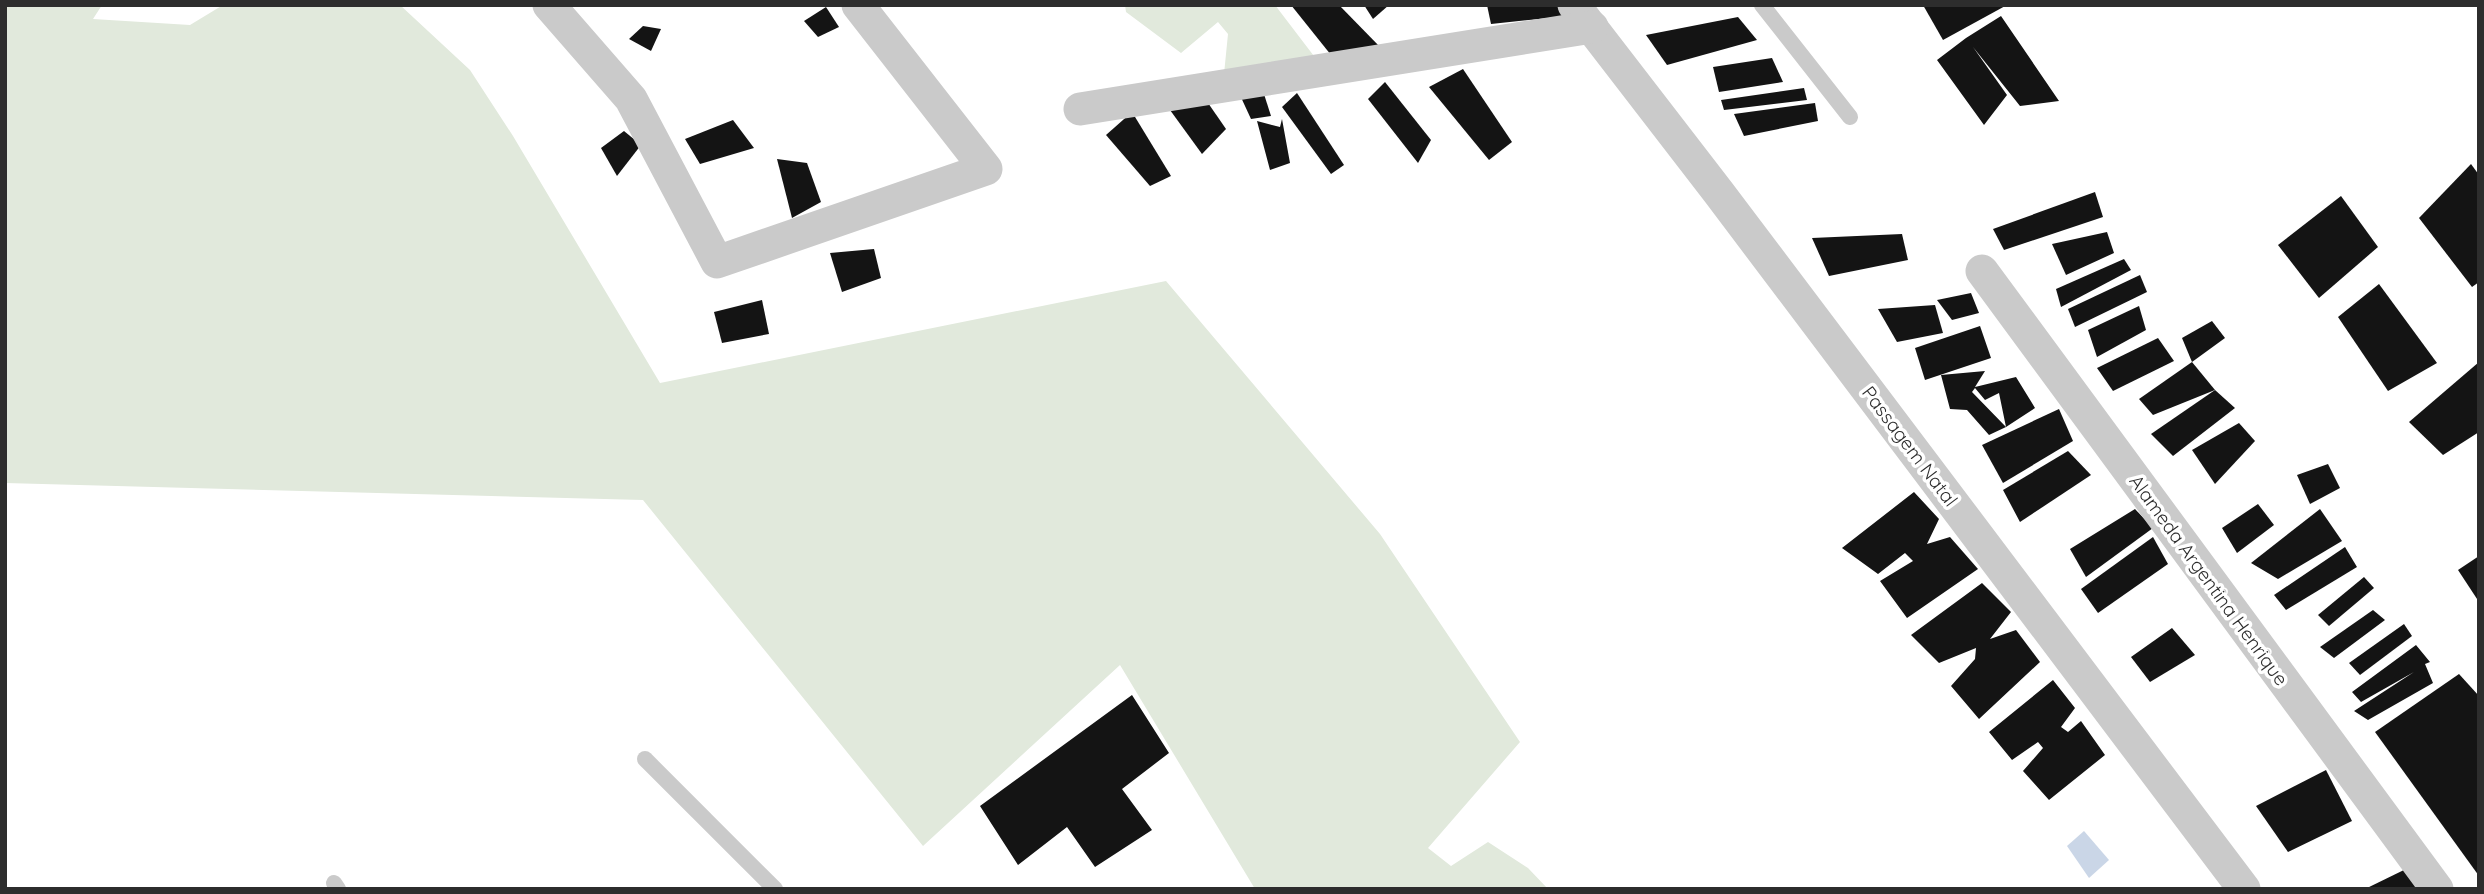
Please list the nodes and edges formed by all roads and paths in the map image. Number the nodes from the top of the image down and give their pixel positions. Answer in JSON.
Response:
{"nodes":[{"id":1,"x":549,"y":5,"type":"edge"},
{"id":2,"x":859,"y":5,"type":"edge"},
{"id":3,"x":1762,"y":5,"type":"edge"},
{"id":4,"x":1583,"y":16,"type":"edge"},
{"id":5,"x":1080,"y":109,"type":"dead end"},
{"id":6,"x":1850,"y":117,"type":"dead end"},
{"id":7,"x":1982,"y":271,"type":"dead end"},
{"id":8,"x":645,"y":759,"type":"dead end"},
{"id":9,"x":775,"y":889,"type":"edge"},
{"id":10,"x":2244,"y":889,"type":"edge"},
{"id":11,"x":2437,"y":889,"type":"edge"}],
"edges":[{"from":1,"to":2,"type":"street"},
{"from":3,"to":6,"type":"lane"},
{"from":4,"to":5,"type":"street"},
{"from":4,"to":10,"type":"street","name":"Passagem Natal"},
{"from":7,"to":11,"type":"street","name":"Alameda Argentina Henrique"},
{"from":8,"to":9,"type":"lane"}]}
